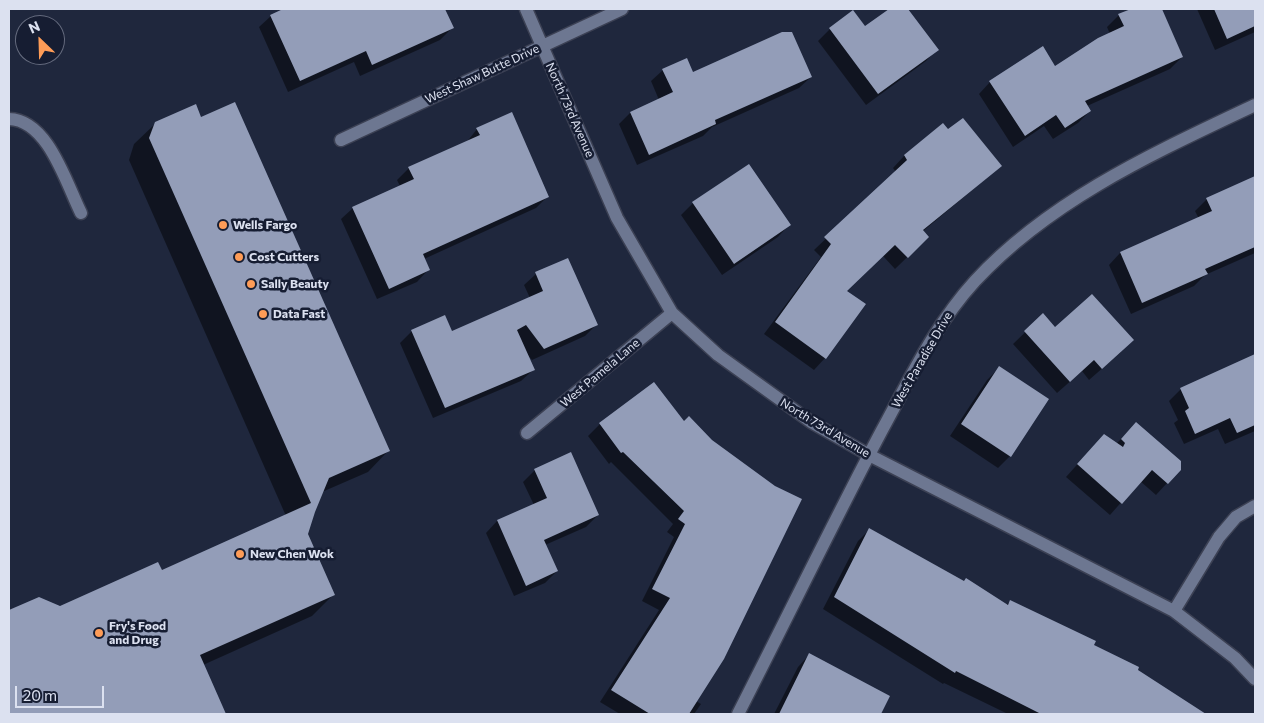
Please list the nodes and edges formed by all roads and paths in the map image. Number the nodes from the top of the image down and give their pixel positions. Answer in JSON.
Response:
{"nodes":[{"id":1,"x":526,"y":9,"type":"edge"},
{"id":2,"x":622,"y":9,"type":"edge"},
{"id":3,"x":542,"y":46,"type":"junction"},
{"id":4,"x":1255,"y":105,"type":"edge"},
{"id":5,"x":9,"y":119,"type":"edge"},
{"id":6,"x":341,"y":140,"type":"dead end"},
{"id":7,"x":81,"y":213,"type":"dead end"},
{"id":8,"x":672,"y":313,"type":"junction"},
{"id":9,"x":528,"y":433,"type":"dead end"},
{"id":10,"x":869,"y":455,"type":"junction"},
{"id":11,"x":1255,"y":506,"type":"edge"},
{"id":12,"x":1174,"y":611,"type":"junction"},
{"id":13,"x":1255,"y":679,"type":"edge"},
{"id":14,"x":738,"y":714,"type":"edge"}],
"edges":[{"from":1,"to":3,"type":"street","name":"North 73rd Avenue"},
{"from":2,"to":3,"type":"street","name":"West Shaw Butte Drive"},
{"from":3,"to":6,"type":"street","name":"West Shaw Butte Drive"},
{"from":3,"to":8,"type":"street","name":"North 73rd Avenue"},
{"from":4,"to":10,"type":"street","name":"West Paradise Drive"},
{"from":5,"to":7,"type":"street"},
{"from":8,"to":9,"type":"street","name":"West Pamela Lane"},
{"from":8,"to":10,"type":"street","name":"North 73rd Avenue"},
{"from":10,"to":12,"type":"street","name":"North 73rd Avenue"},
{"from":10,"to":14,"type":"street","name":"West Paradise Drive"},
{"from":11,"to":12,"type":"street"},
{"from":12,"to":13,"type":"street","name":"North 73rd Avenue"}]}
